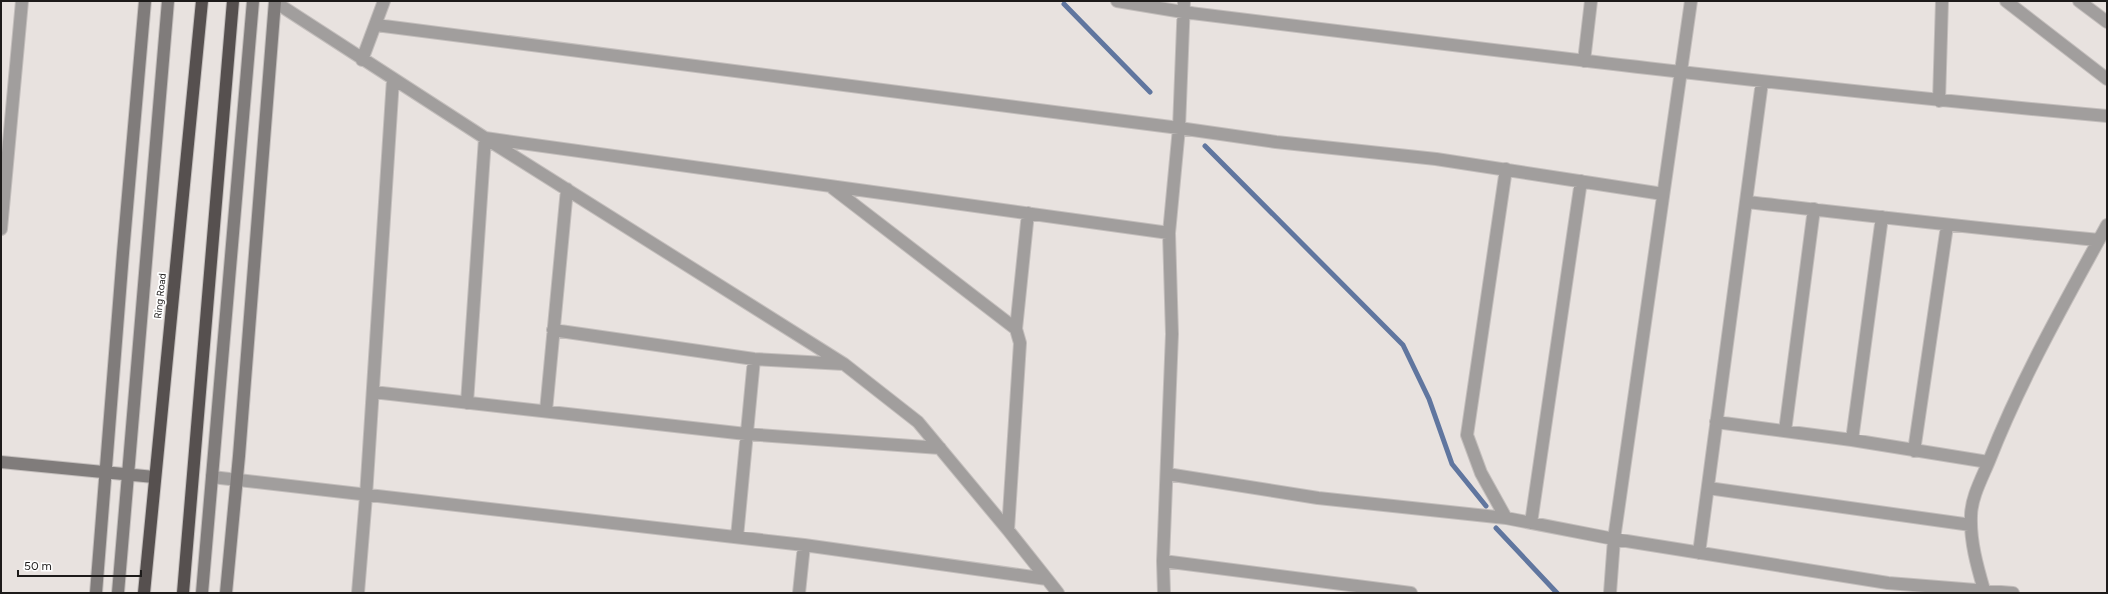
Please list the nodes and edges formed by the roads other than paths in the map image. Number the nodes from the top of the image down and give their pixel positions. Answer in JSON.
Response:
{"nodes":[{"id":1,"x":22,"y":1,"type":"edge"},
{"id":2,"x":145,"y":1,"type":"edge"},
{"id":3,"x":168,"y":1,"type":"edge"},
{"id":4,"x":202,"y":1,"type":"edge"},
{"id":5,"x":233,"y":1,"type":"edge"},
{"id":6,"x":253,"y":1,"type":"edge"},
{"id":7,"x":384,"y":1,"type":"edge"},
{"id":8,"x":1117,"y":1,"type":"edge"},
{"id":9,"x":1591,"y":1,"type":"edge"},
{"id":10,"x":1690,"y":1,"type":"edge"},
{"id":11,"x":1942,"y":1,"type":"edge"},
{"id":12,"x":2006,"y":1,"type":"edge"},
{"id":13,"x":2079,"y":1,"type":"edge"},
{"id":14,"x":275,"y":2,"type":"edge"},
{"id":15,"x":1183,"y":7,"type":"edge"},
{"id":16,"x":2107,"y":22,"type":"edge"},
{"id":17,"x":376,"y":26,"type":"junction"},
{"id":18,"x":362,"y":60,"type":"junction"},
{"id":19,"x":1584,"y":61,"type":"junction"},
{"id":20,"x":1680,"y":73,"type":"junction"},
{"id":21,"x":393,"y":79,"type":"junction"},
{"id":22,"x":2107,"y":79,"type":"edge"},
{"id":23,"x":1762,"y":82,"type":"junction"},
{"id":24,"x":1939,"y":101,"type":"junction"},
{"id":25,"x":2107,"y":116,"type":"edge"},
{"id":26,"x":1179,"y":128,"type":"junction"},
{"id":27,"x":485,"y":138,"type":"junction"},
{"id":28,"x":1506,"y":169,"type":"junction"},
{"id":29,"x":1581,"y":181,"type":"junction"},
{"id":30,"x":829,"y":185,"type":"junction"},
{"id":31,"x":567,"y":189,"type":"junction"},
{"id":32,"x":1663,"y":194,"type":"junction"},
{"id":33,"x":1747,"y":202,"type":"junction"},
{"id":34,"x":1814,"y":210,"type":"junction"},
{"id":35,"x":1028,"y":213,"type":"junction"},
{"id":36,"x":1882,"y":217,"type":"junction"},
{"id":37,"x":2107,"y":225,"type":"edge"},
{"id":38,"x":1947,"y":226,"type":"junction"},
{"id":39,"x":1,"y":229,"type":"edge"},
{"id":40,"x":1169,"y":232,"type":"junction"},
{"id":41,"x":2099,"y":240,"type":"junction"},
{"id":42,"x":1016,"y":329,"type":"junction"},
{"id":43,"x":553,"y":330,"type":"junction"},
{"id":44,"x":754,"y":359,"type":"junction"},
{"id":45,"x":844,"y":364,"type":"junction"},
{"id":46,"x":373,"y":392,"type":"junction"},
{"id":47,"x":467,"y":402,"type":"junction"},
{"id":48,"x":546,"y":411,"type":"junction"},
{"id":49,"x":1716,"y":422,"type":"junction"},
{"id":50,"x":1785,"y":431,"type":"junction"},
{"id":51,"x":746,"y":434,"type":"junction"},
{"id":52,"x":1852,"y":440,"type":"junction"},
{"id":53,"x":940,"y":448,"type":"junction"},
{"id":54,"x":1914,"y":451,"type":"junction"},
{"id":55,"x":1,"y":462,"type":"edge"},
{"id":56,"x":1988,"y":462,"type":"junction"},
{"id":57,"x":107,"y":473,"type":"junction"},
{"id":58,"x":1167,"y":474,"type":"junction"},
{"id":59,"x":129,"y":475,"type":"junction"},
{"id":60,"x":154,"y":478,"type":"junction"},
{"id":61,"x":212,"y":478,"type":"junction"},
{"id":62,"x":237,"y":481,"type":"junction"},
{"id":63,"x":1708,"y":488,"type":"junction"},
{"id":64,"x":366,"y":496,"type":"junction"},
{"id":65,"x":1506,"y":518,"type":"junction"},
{"id":66,"x":1531,"y":523,"type":"junction"},
{"id":67,"x":1971,"y":524,"type":"junction"},
{"id":68,"x":1008,"y":530,"type":"junction"},
{"id":69,"x":737,"y":537,"type":"junction"},
{"id":70,"x":1614,"y":540,"type":"junction"},
{"id":71,"x":804,"y":545,"type":"junction"},
{"id":72,"x":1699,"y":553,"type":"junction"},
{"id":73,"x":1163,"y":562,"type":"junction"},
{"id":74,"x":1047,"y":580,"type":"junction"},
{"id":75,"x":1984,"y":590,"type":"junction"},
{"id":76,"x":96,"y":593,"type":"edge"},
{"id":77,"x":118,"y":593,"type":"edge"},
{"id":78,"x":144,"y":593,"type":"edge"},
{"id":79,"x":183,"y":593,"type":"edge"},
{"id":80,"x":202,"y":593,"type":"edge"},
{"id":81,"x":226,"y":593,"type":"edge"},
{"id":82,"x":358,"y":593,"type":"edge"},
{"id":83,"x":799,"y":593,"type":"edge"},
{"id":84,"x":1058,"y":593,"type":"edge"},
{"id":85,"x":1164,"y":593,"type":"edge"},
{"id":86,"x":1411,"y":593,"type":"edge"},
{"id":87,"x":1610,"y":593,"type":"edge"},
{"id":88,"x":2013,"y":593,"type":"edge"}],
"edges":[{"from":1,"to":39,"type":"street"},
{"from":2,"to":57,"type":"street"},
{"from":3,"to":59,"type":"street"},
{"from":4,"to":60,"type":"highway","name":"Ring Road"},
{"from":5,"to":79,"type":"highway"},
{"from":6,"to":61,"type":"street"},
{"from":7,"to":17,"type":"street"},
{"from":8,"to":15,"type":"street"},
{"from":9,"to":19,"type":"street"},
{"from":10,"to":20,"type":"street"},
{"from":11,"to":24,"type":"street"},
{"from":12,"to":22,"type":"street"},
{"from":13,"to":16,"type":"street"},
{"from":14,"to":18,"type":"street"},
{"from":14,"to":62,"type":"street"},
{"from":15,"to":19,"type":"street"},
{"from":15,"to":26,"type":"street"},
{"from":17,"to":18,"type":"street"},
{"from":17,"to":26,"type":"street"},
{"from":18,"to":21,"type":"street"},
{"from":19,"to":20,"type":"street"},
{"from":20,"to":23,"type":"street"},
{"from":20,"to":32,"type":"street"},
{"from":21,"to":27,"type":"street"},
{"from":21,"to":46,"type":"street"},
{"from":23,"to":24,"type":"street"},
{"from":23,"to":33,"type":"street"},
{"from":24,"to":25,"type":"street"},
{"from":26,"to":28,"type":"street"},
{"from":26,"to":40,"type":"street"},
{"from":27,"to":30,"type":"street"},
{"from":27,"to":31,"type":"street"},
{"from":27,"to":47,"type":"street"},
{"from":28,"to":29,"type":"street"},
{"from":28,"to":65,"type":"street"},
{"from":29,"to":32,"type":"street"},
{"from":29,"to":66,"type":"street"},
{"from":30,"to":35,"type":"street"},
{"from":30,"to":42,"type":"street"},
{"from":31,"to":43,"type":"street"},
{"from":31,"to":45,"type":"street"},
{"from":32,"to":70,"type":"street"},
{"from":33,"to":34,"type":"street"},
{"from":33,"to":49,"type":"street"},
{"from":34,"to":36,"type":"street"},
{"from":34,"to":50,"type":"street"},
{"from":35,"to":40,"type":"street"},
{"from":35,"to":42,"type":"street"},
{"from":36,"to":38,"type":"street"},
{"from":36,"to":52,"type":"street"},
{"from":37,"to":41,"type":"street"},
{"from":38,"to":41,"type":"street"},
{"from":38,"to":54,"type":"street"},
{"from":40,"to":58,"type":"street"},
{"from":41,"to":56,"type":"street"},
{"from":42,"to":68,"type":"street"},
{"from":43,"to":44,"type":"street"},
{"from":43,"to":48,"type":"street"},
{"from":44,"to":45,"type":"street"},
{"from":44,"to":51,"type":"street"},
{"from":45,"to":53,"type":"street"},
{"from":46,"to":47,"type":"street"},
{"from":46,"to":64,"type":"street"},
{"from":47,"to":48,"type":"street"},
{"from":48,"to":51,"type":"street"},
{"from":49,"to":50,"type":"street"},
{"from":49,"to":63,"type":"street"},
{"from":50,"to":52,"type":"street"},
{"from":51,"to":53,"type":"street"},
{"from":51,"to":69,"type":"street"},
{"from":52,"to":54,"type":"street"},
{"from":53,"to":68,"type":"street"},
{"from":54,"to":56,"type":"street"},
{"from":55,"to":57,"type":"street"},
{"from":56,"to":67,"type":"street"},
{"from":57,"to":59,"type":"street"},
{"from":57,"to":76,"type":"street"},
{"from":58,"to":65,"type":"street"},
{"from":58,"to":73,"type":"street"},
{"from":59,"to":60,"type":"street"},
{"from":59,"to":77,"type":"street"},
{"from":60,"to":78,"type":"highway","name":"Ring Road"},
{"from":61,"to":62,"type":"street"},
{"from":61,"to":80,"type":"street"},
{"from":62,"to":64,"type":"street"},
{"from":62,"to":81,"type":"street"},
{"from":63,"to":67,"type":"street"},
{"from":63,"to":72,"type":"street"},
{"from":64,"to":69,"type":"street"},
{"from":64,"to":82,"type":"street"},
{"from":65,"to":66,"type":"street"},
{"from":66,"to":70,"type":"street"},
{"from":67,"to":75,"type":"street"},
{"from":68,"to":74,"type":"street"},
{"from":69,"to":71,"type":"street"},
{"from":70,"to":72,"type":"street"},
{"from":70,"to":87,"type":"street"},
{"from":71,"to":74,"type":"street"},
{"from":71,"to":83,"type":"street"},
{"from":72,"to":75,"type":"street"},
{"from":73,"to":85,"type":"street"},
{"from":73,"to":86,"type":"street"},
{"from":74,"to":84,"type":"street"},
{"from":75,"to":88,"type":"street"}]}
